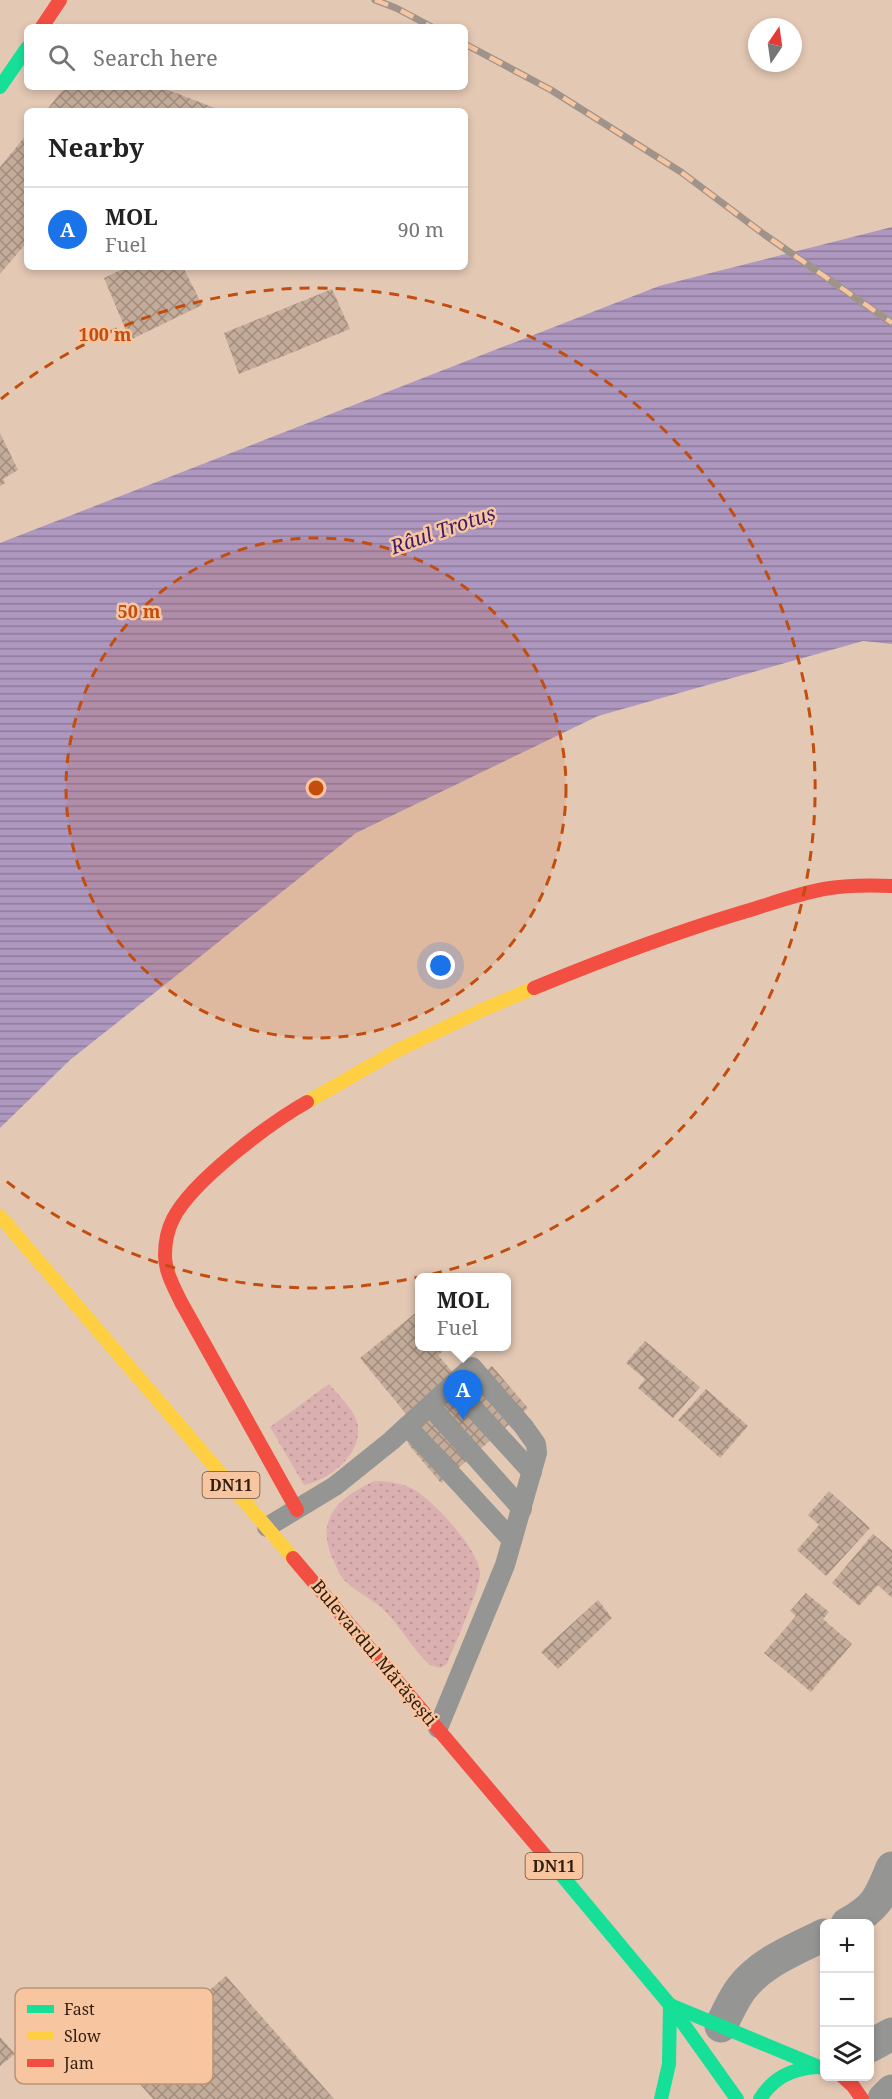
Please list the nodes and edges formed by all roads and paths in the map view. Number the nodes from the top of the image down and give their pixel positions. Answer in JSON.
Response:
{"nodes":[{"id":1,"x":60,"y":0,"type":"edge"},
{"id":2,"x":44,"y":24,"type":"edge"},
{"id":3,"x":24,"y":52,"type":"edge"},
{"id":4,"x":0,"y":87,"type":"edge"},
{"id":5,"x":892,"y":886,"type":"edge"},
{"id":6,"x":0,"y":1216,"type":"edge"},
{"id":7,"x":453,"y":1386,"type":"junction"},
{"id":8,"x":430,"y":1406,"type":"junction"},
{"id":9,"x":407,"y":1426,"type":"junction"},
{"id":10,"x":532,"y":1472,"type":"junction"},
{"id":11,"x":522,"y":1509,"type":"junction"},
{"id":12,"x":297,"y":1510,"type":"junction"},
{"id":13,"x":267,"y":1527,"type":"junction"},
{"id":14,"x":512,"y":1540,"type":"junction"},
{"id":15,"x":438,"y":1728,"type":"junction"},
{"id":16,"x":892,"y":1868,"type":"edge"},
{"id":17,"x":854,"y":1919,"type":"edge"},
{"id":18,"x":820,"y":1938,"type":"edge"},
{"id":19,"x":670,"y":2005,"type":"junction"},
{"id":20,"x":721,"y":2026,"type":"junction"},
{"id":21,"x":892,"y":2034,"type":"edge"},
{"id":22,"x":874,"y":2044,"type":"edge"},
{"id":23,"x":820,"y":2068,"type":"edge"},
{"id":24,"x":848,"y":2081,"type":"edge"},
{"id":25,"x":892,"y":2091,"type":"edge"},
{"id":26,"x":661,"y":2099,"type":"edge"},
{"id":27,"x":737,"y":2099,"type":"edge"},
{"id":28,"x":759,"y":2099,"type":"edge"},
{"id":29,"x":862,"y":2099,"type":"edge"},
{"id":30,"x":884,"y":2099,"type":"edge"}],
"edges":[{"from":1,"to":2,"type":"main road"},
{"from":3,"to":4,"type":"main road"},
{"from":5,"to":12,"type":"main road"},
{"from":6,"to":13,"type":"main road","name":"Bulevardul Mărășești","number":"DN11"},
{"from":7,"to":8,"type":"lane"},
{"from":7,"to":10,"type":"lane"},
{"from":7,"to":10,"type":"lane"},
{"from":8,"to":9,"type":"lane"},
{"from":8,"to":11,"type":"lane"},
{"from":9,"to":12,"type":"lane"},
{"from":9,"to":14,"type":"lane"},
{"from":10,"to":11,"type":"lane"},
{"from":11,"to":14,"type":"lane"},
{"from":12,"to":13,"type":"lane"},
{"from":13,"to":15,"type":"main road","name":"Bulevardul Mărășești","number":"DN11"},
{"from":14,"to":15,"type":"lane"},
{"from":15,"to":19,"type":"main road","name":"Bulevardul Mărășești","number":"DN11"},
{"from":16,"to":17,"type":"street"},
{"from":18,"to":20,"type":"street"},
{"from":19,"to":20,"type":"main road","number":"DN11"},
{"from":19,"to":26,"type":"main road"},
{"from":19,"to":27,"type":"main road","name":"Bulevardul Mărășești","number":"DN11"},
{"from":20,"to":23,"type":"main road","number":"DN11"},
{"from":21,"to":22,"type":"street"},
{"from":23,"to":28,"type":"main road","number":"DN11"},
{"from":24,"to":29,"type":"main road"},
{"from":25,"to":30,"type":"street"}]}
